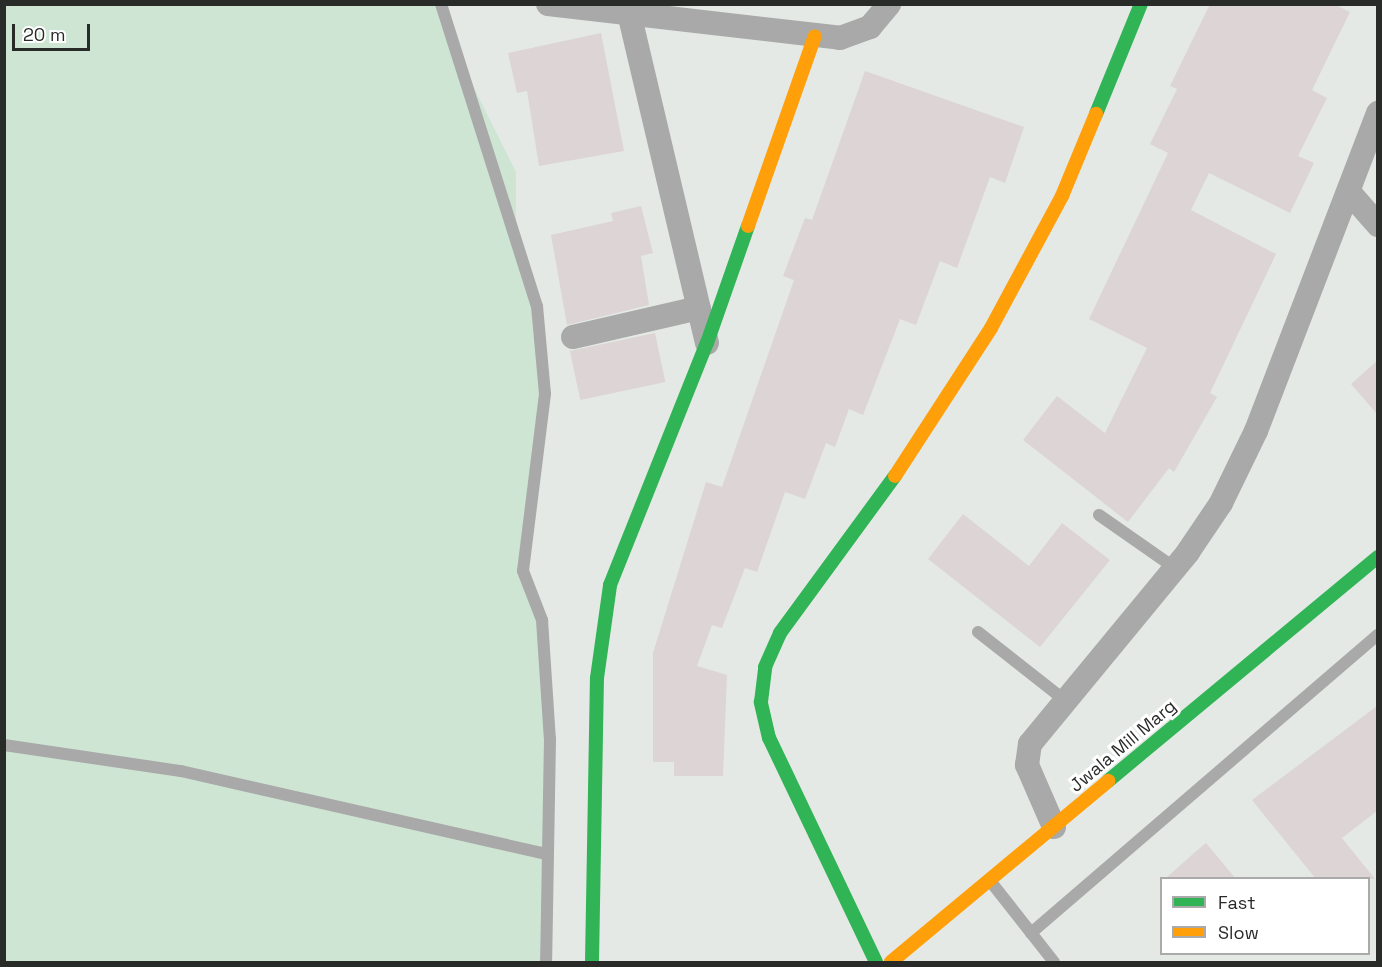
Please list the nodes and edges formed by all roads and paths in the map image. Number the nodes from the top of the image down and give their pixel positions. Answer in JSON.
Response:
{"nodes":[{"id":1,"x":441,"y":4,"type":"edge"},
{"id":2,"x":548,"y":4,"type":"edge"},
{"id":3,"x":889,"y":4,"type":"edge"},
{"id":4,"x":1141,"y":4,"type":"edge"},
{"id":5,"x":629,"y":13,"type":"junction"},
{"id":6,"x":815,"y":36,"type":"junction"},
{"id":7,"x":1377,"y":113,"type":"edge"},
{"id":8,"x":1349,"y":192,"type":"junction"},
{"id":9,"x":1377,"y":225,"type":"edge"},
{"id":10,"x":699,"y":308,"type":"junction"},
{"id":11,"x":573,"y":337,"type":"dead end"},
{"id":12,"x":707,"y":343,"type":"junction"},
{"id":13,"x":1099,"y":515,"type":"dead end"},
{"id":14,"x":1377,"y":557,"type":"edge"},
{"id":15,"x":1175,"y":567,"type":"junction"},
{"id":16,"x":978,"y":632,"type":"dead end"},
{"id":17,"x":1377,"y":635,"type":"edge"},
{"id":18,"x":1063,"y":699,"type":"junction"},
{"id":19,"x":4,"y":745,"type":"edge"},
{"id":20,"x":1054,"y":827,"type":"junction"},
{"id":21,"x":546,"y":854,"type":"junction"},
{"id":22,"x":991,"y":882,"type":"junction"},
{"id":23,"x":1031,"y":933,"type":"junction"},
{"id":24,"x":546,"y":963,"type":"edge"},
{"id":25,"x":592,"y":963,"type":"edge"},
{"id":26,"x":876,"y":963,"type":"edge"},
{"id":27,"x":891,"y":963,"type":"edge"},
{"id":28,"x":1054,"y":963,"type":"edge"}],
"edges":[{"from":1,"to":21,"type":"lane"},
{"from":2,"to":5,"type":"street"},
{"from":3,"to":6,"type":"street"},
{"from":4,"to":26,"type":"street"},
{"from":5,"to":6,"type":"street"},
{"from":5,"to":10,"type":"street"},
{"from":6,"to":12,"type":"street"},
{"from":7,"to":8,"type":"street"},
{"from":8,"to":9,"type":"street"},
{"from":8,"to":15,"type":"street"},
{"from":10,"to":11,"type":"street"},
{"from":10,"to":12,"type":"street"},
{"from":12,"to":25,"type":"street"},
{"from":13,"to":15,"type":"lane"},
{"from":14,"to":20,"type":"street","name":"Jwala Mill Marg"},
{"from":15,"to":18,"type":"street"},
{"from":16,"to":18,"type":"lane"},
{"from":17,"to":23,"type":"lane"},
{"from":18,"to":20,"type":"street"},
{"from":19,"to":21,"type":"lane"},
{"from":20,"to":22,"type":"street","name":"Jwala Mill Marg"},
{"from":21,"to":24,"type":"lane"},
{"from":22,"to":23,"type":"lane"},
{"from":22,"to":27,"type":"street","name":"Jwala Mill Marg"},
{"from":23,"to":28,"type":"lane"}]}
